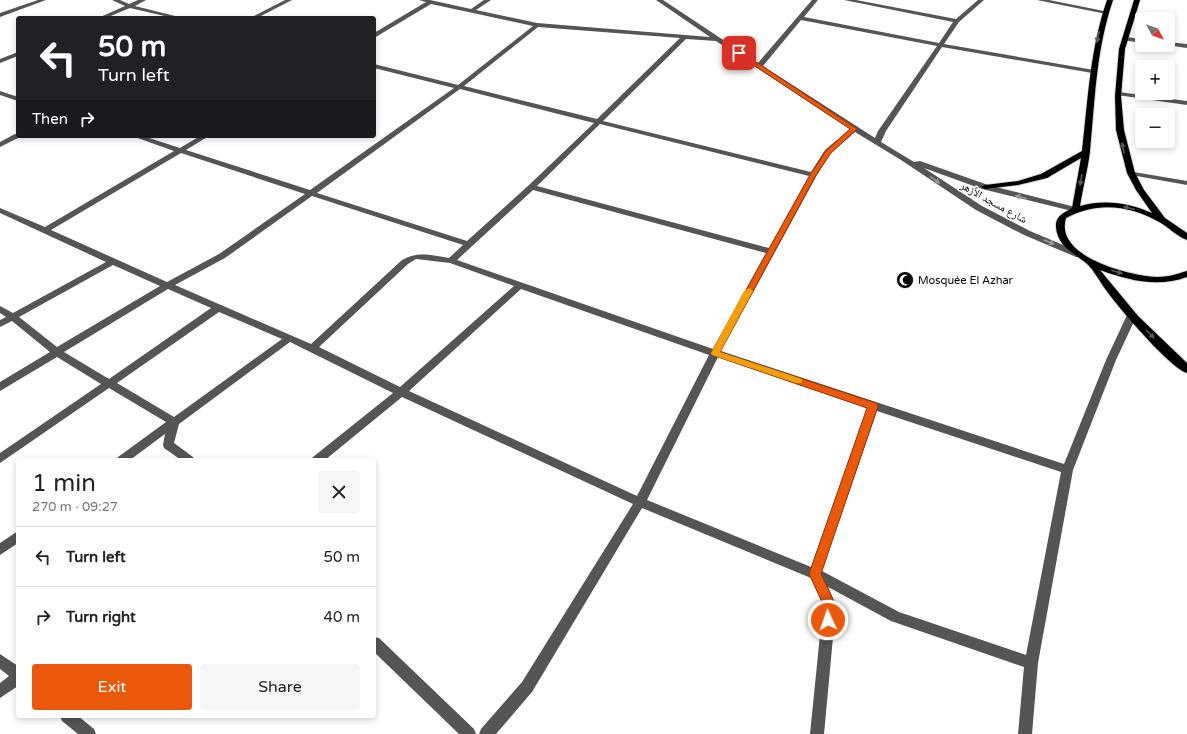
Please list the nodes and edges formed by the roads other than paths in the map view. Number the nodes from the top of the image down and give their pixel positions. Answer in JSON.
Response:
{"nodes":[{"id":1,"x":43,"y":0,"type":"edge"},
{"id":2,"x":116,"y":0,"type":"edge"},
{"id":3,"x":143,"y":0,"type":"edge"},
{"id":4,"x":289,"y":0,"type":"edge"},
{"id":5,"x":422,"y":0,"type":"edge"},
{"id":6,"x":488,"y":0,"type":"edge"},
{"id":7,"x":659,"y":0,"type":"edge"},
{"id":8,"x":815,"y":0,"type":"edge"},
{"id":9,"x":847,"y":0,"type":"edge"},
{"id":10,"x":981,"y":0,"type":"edge"},
{"id":11,"x":1040,"y":0,"type":"edge"},
{"id":12,"x":1110,"y":0,"type":"edge"},
{"id":13,"x":1138,"y":0,"type":"edge"},
{"id":14,"x":430,"y":2,"type":"junction"},
{"id":15,"x":130,"y":6,"type":"junction"},
{"id":16,"x":473,"y":10,"type":"junction"},
{"id":17,"x":1106,"y":12,"type":"junction"},
{"id":18,"x":0,"y":15,"type":"edge"},
{"id":19,"x":106,"y":16,"type":"edge"},
{"id":20,"x":172,"y":16,"type":"edge"},
{"id":21,"x":257,"y":16,"type":"edge"},
{"id":22,"x":800,"y":18,"type":"junction"},
{"id":23,"x":957,"y":21,"type":"junction"},
{"id":24,"x":537,"y":24,"type":"junction"},
{"id":25,"x":376,"y":35,"type":"edge"},
{"id":26,"x":684,"y":38,"type":"junction"},
{"id":27,"x":719,"y":39,"type":"junction"},
{"id":28,"x":1125,"y":39,"type":"junction"},
{"id":29,"x":1135,"y":40,"type":"edge"},
{"id":30,"x":941,"y":45,"type":"junction"},
{"id":31,"x":1175,"y":45,"type":"edge"},
{"id":32,"x":1187,"y":46,"type":"edge"},
{"id":33,"x":16,"y":55,"type":"edge"},
{"id":34,"x":0,"y":61,"type":"edge"},
{"id":35,"x":759,"y":66,"type":"junction"},
{"id":36,"x":376,"y":67,"type":"edge"},
{"id":37,"x":1092,"y":70,"type":"junction"},
{"id":38,"x":458,"y":88,"type":"junction"},
{"id":39,"x":0,"y":93,"type":"edge"},
{"id":40,"x":1119,"y":94,"type":"junction"},
{"id":41,"x":16,"y":98,"type":"edge"},
{"id":42,"x":1187,"y":104,"type":"edge"},
{"id":43,"x":599,"y":121,"type":"junction"},
{"id":44,"x":854,"y":129,"type":"junction"},
{"id":45,"x":16,"y":137,"type":"edge"},
{"id":46,"x":142,"y":138,"type":"edge"},
{"id":47,"x":202,"y":138,"type":"edge"},
{"id":48,"x":877,"y":143,"type":"junction"},
{"id":49,"x":0,"y":145,"type":"edge"},
{"id":50,"x":181,"y":150,"type":"junction"},
{"id":51,"x":1086,"y":152,"type":"junction"},
{"id":52,"x":904,"y":158,"type":"junction"},
{"id":53,"x":1131,"y":173,"type":"junction"},
{"id":54,"x":813,"y":175,"type":"junction"},
{"id":55,"x":1187,"y":183,"type":"edge"},
{"id":56,"x":532,"y":187,"type":"junction"},
{"id":57,"x":985,"y":187,"type":"junction"},
{"id":58,"x":312,"y":194,"type":"junction"},
{"id":59,"x":1074,"y":208,"type":"junction"},
{"id":60,"x":3,"y":214,"type":"edge"},
{"id":61,"x":1161,"y":219,"type":"junction"},
{"id":62,"x":46,"y":230,"type":"junction"},
{"id":63,"x":1187,"y":237,"type":"edge"},
{"id":64,"x":467,"y":244,"type":"junction"},
{"id":65,"x":770,"y":251,"type":"junction"},
{"id":66,"x":1079,"y":255,"type":"junction"},
{"id":67,"x":451,"y":261,"type":"junction"},
{"id":68,"x":1089,"y":261,"type":"junction"},
{"id":69,"x":113,"y":262,"type":"junction"},
{"id":70,"x":1187,"y":274,"type":"edge"},
{"id":71,"x":168,"y":286,"type":"junction"},
{"id":72,"x":519,"y":286,"type":"junction"},
{"id":73,"x":218,"y":308,"type":"junction"},
{"id":74,"x":0,"y":310,"type":"edge"},
{"id":75,"x":1132,"y":315,"type":"junction"},
{"id":76,"x":13,"y":317,"type":"junction"},
{"id":77,"x":0,"y":324,"type":"edge"},
{"id":78,"x":289,"y":338,"type":"junction"},
{"id":79,"x":312,"y":348,"type":"junction"},
{"id":80,"x":56,"y":352,"type":"junction"},
{"id":81,"x":715,"y":353,"type":"junction"},
{"id":82,"x":1187,"y":369,"type":"edge"},
{"id":83,"x":109,"y":383,"type":"junction"},
{"id":84,"x":0,"y":386,"type":"edge"},
{"id":85,"x":401,"y":392,"type":"junction"},
{"id":86,"x":873,"y":406,"type":"junction"},
{"id":87,"x":174,"y":422,"type":"junction"},
{"id":88,"x":125,"y":458,"type":"edge"},
{"id":89,"x":186,"y":458,"type":"edge"},
{"id":90,"x":319,"y":458,"type":"edge"},
{"id":91,"x":0,"y":459,"type":"edge"},
{"id":92,"x":1067,"y":470,"type":"junction"},
{"id":93,"x":640,"y":502,"type":"junction"},
{"id":94,"x":16,"y":538,"type":"edge"},
{"id":95,"x":0,"y":550,"type":"edge"},
{"id":96,"x":815,"y":574,"type":"junction"},
{"id":97,"x":376,"y":645,"type":"edge"},
{"id":98,"x":0,"y":661,"type":"edge"},
{"id":99,"x":1031,"y":663,"type":"junction"},
{"id":100,"x":16,"y":674,"type":"edge"},
{"id":101,"x":16,"y":678,"type":"edge"},
{"id":102,"x":0,"y":691,"type":"edge"},
{"id":103,"x":70,"y":718,"type":"edge"},
{"id":104,"x":89,"y":734,"type":"edge"},
{"id":105,"x":469,"y":734,"type":"edge"},
{"id":106,"x":486,"y":734,"type":"edge"},
{"id":107,"x":817,"y":734,"type":"edge"},
{"id":108,"x":1025,"y":734,"type":"edge"}],
"edges":[{"from":1,"to":18,"type":"street"},
{"from":2,"to":15,"type":"street"},
{"from":3,"to":15,"type":"street"},
{"from":4,"to":21,"type":"street"},
{"from":5,"to":14,"type":"street"},
{"from":6,"to":16,"type":"street"},
{"from":7,"to":27,"type":"street","name":"شارع مسجد الأزهر"},
{"from":8,"to":22,"type":"street"},
{"from":9,"to":23,"type":"street"},
{"from":10,"to":23,"type":"street"},
{"from":11,"to":17,"type":"street"},
{"from":12,"to":17,"type":"main road"},
{"from":13,"to":28,"type":"main road"},
{"from":14,"to":16,"type":"street"},
{"from":14,"to":25,"type":"street"},
{"from":15,"to":19,"type":"street"},
{"from":15,"to":20,"type":"street"},
{"from":16,"to":24,"type":"street"},
{"from":17,"to":37,"type":"main road","one_way":true},
{"from":22,"to":30,"type":"street"},
{"from":22,"to":35,"type":"street"},
{"from":23,"to":30,"type":"street"},
{"from":24,"to":26,"type":"street"},
{"from":24,"to":38,"type":"street"},
{"from":26,"to":27,"type":"street"},
{"from":26,"to":43,"type":"street"},
{"from":27,"to":35,"type":"street","name":"شارع مسجد الأزهر"},
{"from":28,"to":29,"type":"street"},
{"from":28,"to":40,"type":"main road"},
{"from":30,"to":37,"type":"street"},
{"from":30,"to":48,"type":"street"},
{"from":31,"to":32,"type":"street"},
{"from":33,"to":34,"type":"street"},
{"from":35,"to":44,"type":"street","name":"شارع مسجد الأزهر"},
{"from":36,"to":38,"type":"street"},
{"from":37,"to":51,"type":"main road"},
{"from":38,"to":43,"type":"street"},
{"from":38,"to":58,"type":"street"},
{"from":39,"to":41,"type":"street"},
{"from":40,"to":42,"type":"street"},
{"from":53,"to":40,"type":"main road","one_way":true},
{"from":43,"to":54,"type":"street"},
{"from":43,"to":56,"type":"street"},
{"from":44,"to":48,"type":"street","name":"شارع مسجد الأزهر"},
{"from":44,"to":54,"type":"street"},
{"from":45,"to":49,"type":"street"},
{"from":46,"to":50,"type":"street"},
{"from":47,"to":50,"type":"street"},
{"from":48,"to":52,"type":"street","name":"شارع مسجد الأزهر"},
{"from":50,"to":58,"type":"street"},
{"from":50,"to":62,"type":"street"},
{"from":51,"to":57,"type":"main road"},
{"from":51,"to":59,"type":"main road","one_way":true},
{"from":52,"to":57,"type":"street","name":"شارع مسجد الأزهر"},
{"from":52,"to":66,"type":"street","name":"شارع مسجد الأزهر","one_way":true},
{"from":53,"to":55,"type":"street"},
{"from":53,"to":61,"type":"main road"},
{"from":54,"to":65,"type":"street"},
{"from":56,"to":64,"type":"street"},
{"from":56,"to":65,"type":"street"},
{"from":59,"to":57,"type":"street","name":"شارع مسجد الأزهر","one_way":true},
{"from":58,"to":64,"type":"street"},
{"from":58,"to":71,"type":"street"},
{"from":61,"to":59,"type":"main road","one_way":true},
{"from":59,"to":66,"type":"main road"},
{"from":60,"to":62,"type":"street"},
{"from":61,"to":63,"type":"main road"},
{"from":62,"to":69,"type":"street"},
{"from":64,"to":67,"type":"street"},
{"from":65,"to":81,"type":"street"},
{"from":66,"to":68,"type":"main road"},
{"from":67,"to":72,"type":"street"},
{"from":67,"to":79,"type":"street"},
{"from":68,"to":70,"type":"main road","one_way":true},
{"from":68,"to":75,"type":"main road"},
{"from":69,"to":71,"type":"street"},
{"from":69,"to":76,"type":"street"},
{"from":71,"to":73,"type":"street"},
{"from":71,"to":80,"type":"street"},
{"from":72,"to":81,"type":"street"},
{"from":72,"to":85,"type":"street"},
{"from":73,"to":78,"type":"street"},
{"from":73,"to":83,"type":"street"},
{"from":74,"to":76,"type":"street"},
{"from":75,"to":82,"type":"main road","one_way":true},
{"from":75,"to":92,"type":"street"},
{"from":76,"to":77,"type":"street"},
{"from":76,"to":80,"type":"street"},
{"from":78,"to":79,"type":"street"},
{"from":78,"to":87,"type":"street"},
{"from":79,"to":85,"type":"street"},
{"from":80,"to":83,"type":"street"},
{"from":80,"to":84,"type":"street"},
{"from":81,"to":86,"type":"street"},
{"from":81,"to":93,"type":"street"},
{"from":83,"to":87,"type":"street"},
{"from":83,"to":91,"type":"street"},
{"from":85,"to":90,"type":"street"},
{"from":85,"to":93,"type":"street"},
{"from":86,"to":92,"type":"street"},
{"from":86,"to":96,"type":"street"},
{"from":87,"to":88,"type":"street"},
{"from":87,"to":89,"type":"street"},
{"from":92,"to":99,"type":"street"},
{"from":93,"to":96,"type":"street"},
{"from":93,"to":106,"type":"street"},
{"from":94,"to":95,"type":"street"},
{"from":96,"to":99,"type":"street"},
{"from":96,"to":107,"type":"street"},
{"from":97,"to":105,"type":"street"},
{"from":98,"to":100,"type":"street"},
{"from":99,"to":108,"type":"street"},
{"from":101,"to":102,"type":"street"},
{"from":103,"to":104,"type":"street"}]}
